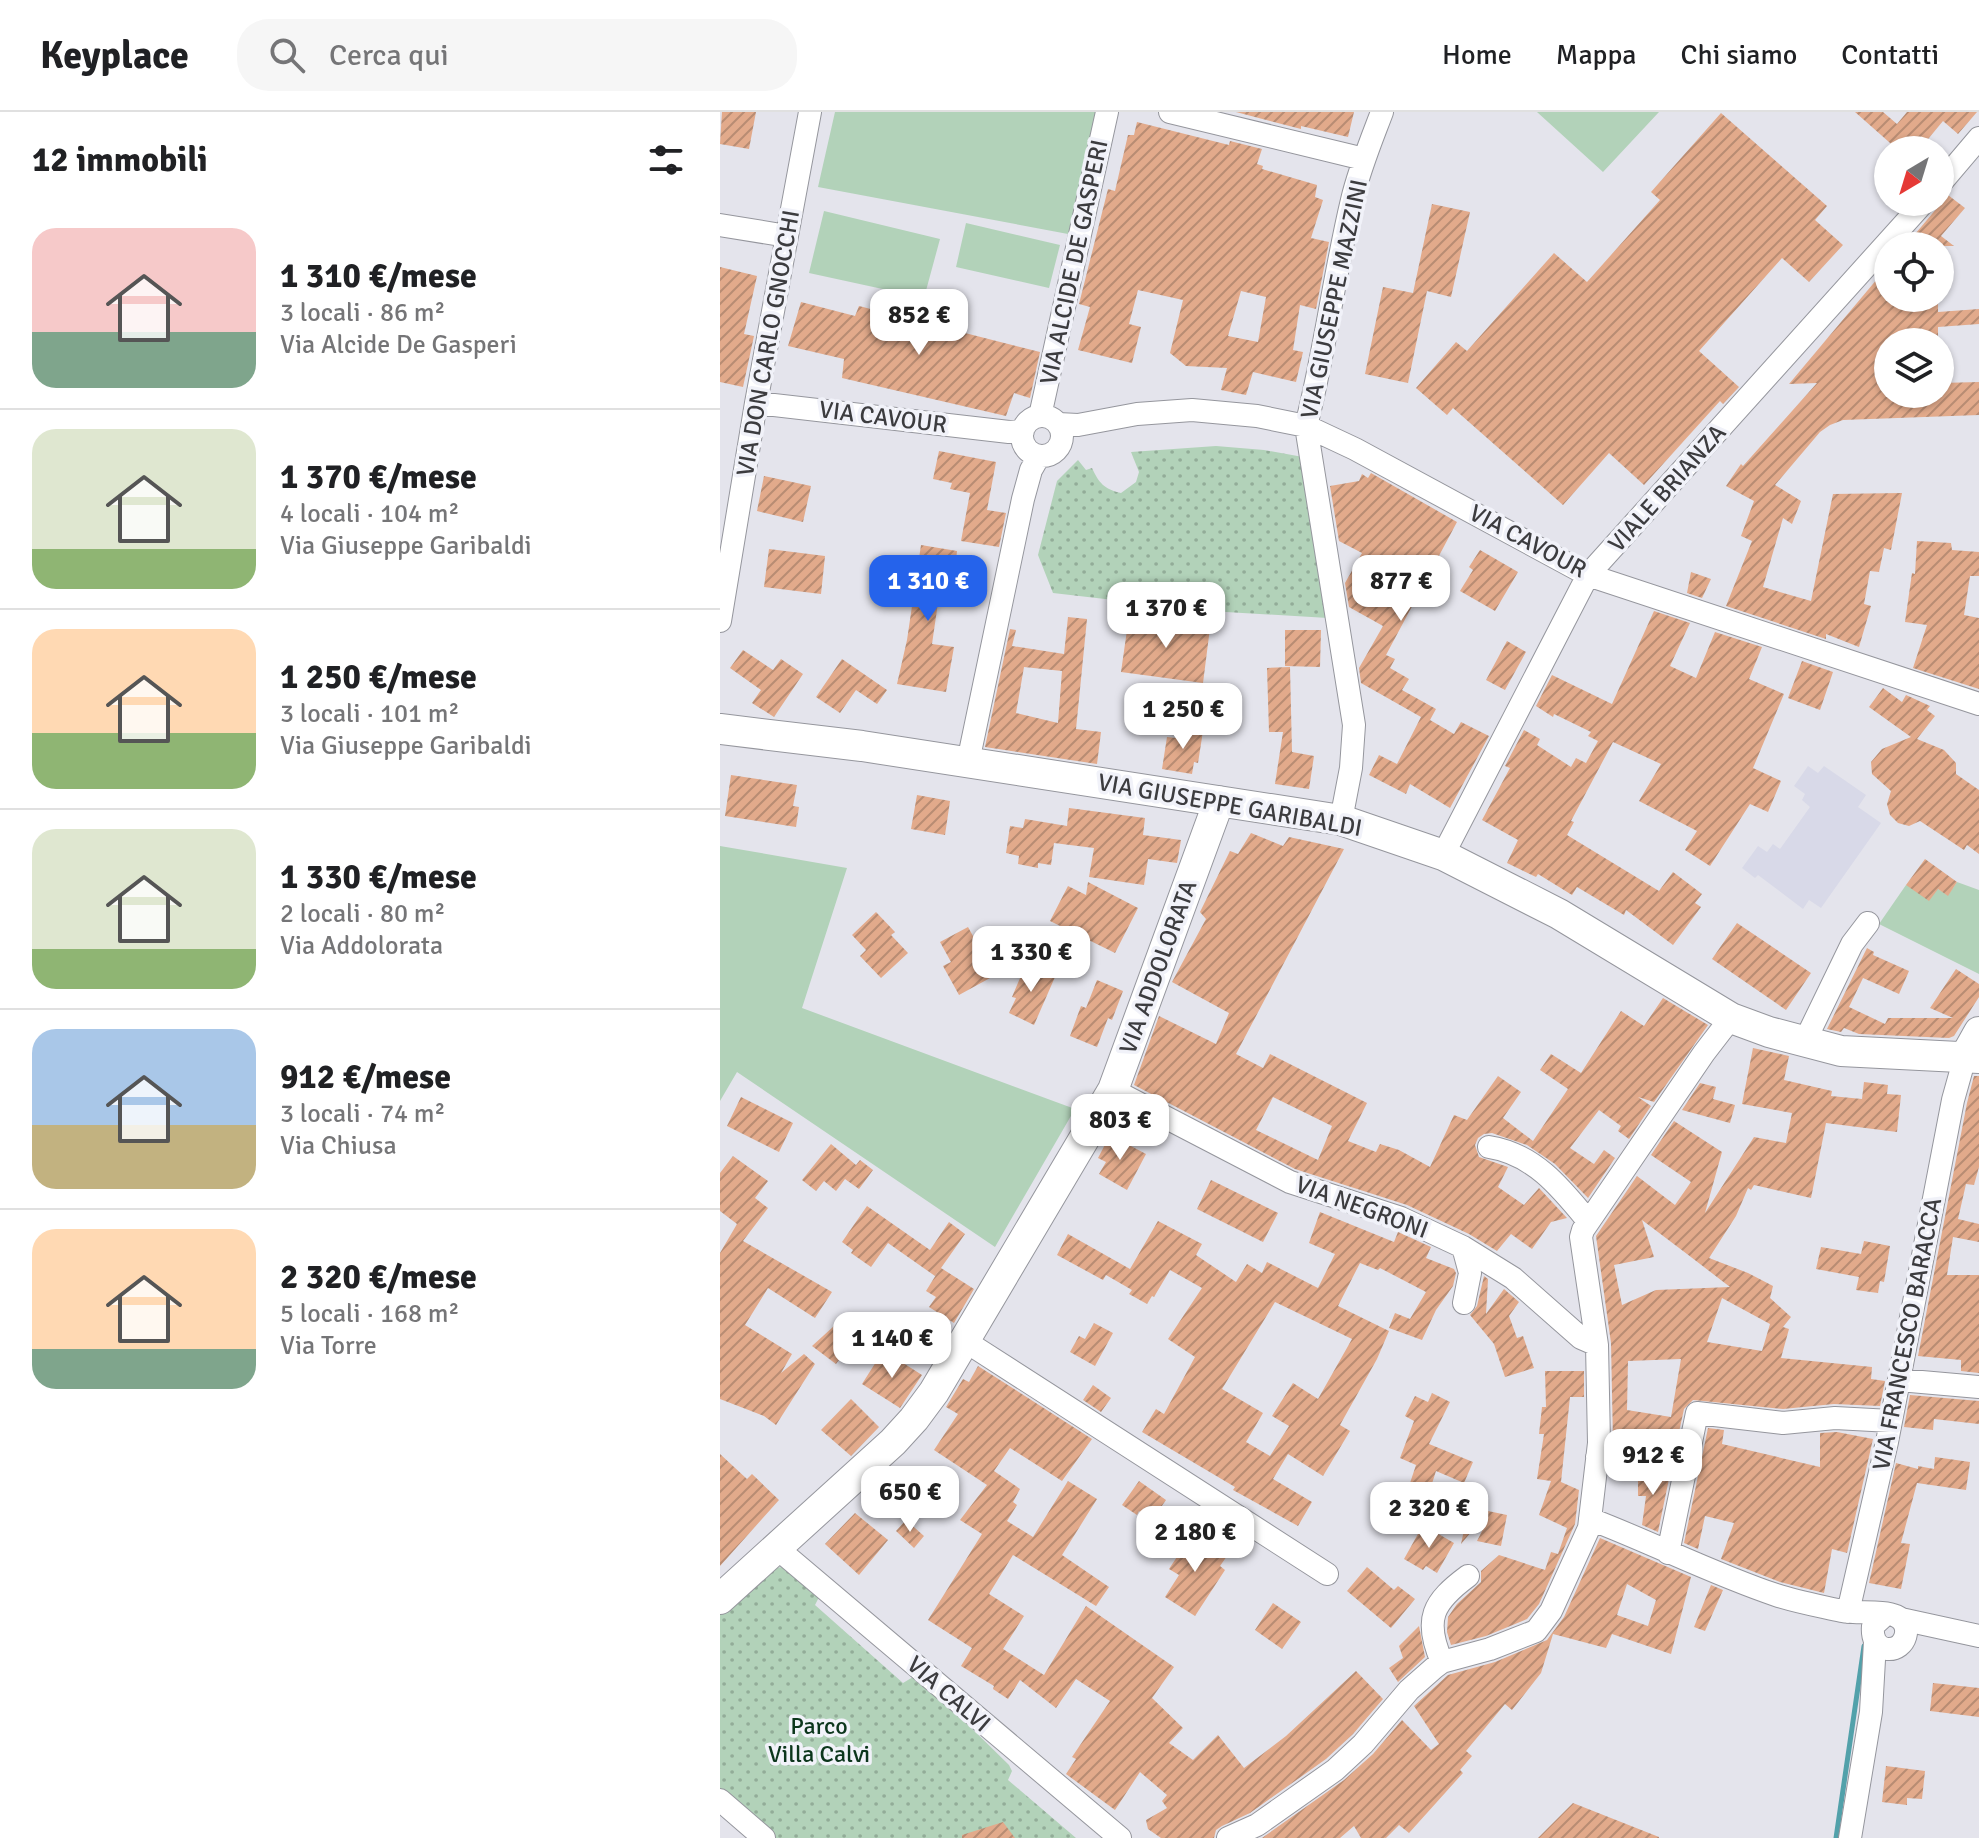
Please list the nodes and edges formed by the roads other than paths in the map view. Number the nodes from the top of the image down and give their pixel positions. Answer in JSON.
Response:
{"nodes":[{"id":1,"x":810,"y":112,"type":"edge"},
{"id":2,"x":1107,"y":112,"type":"edge"},
{"id":3,"x":1170,"y":112,"type":"edge"},
{"id":4,"x":1382,"y":112,"type":"edge"},
{"id":5,"x":1979,"y":138,"type":"edge"},
{"id":6,"x":1364,"y":159,"type":"junction"},
{"id":7,"x":1954,"y":167,"type":"edge"},
{"id":8,"x":1911,"y":216,"type":"edge"},
{"id":9,"x":720,"y":225,"type":"edge"},
{"id":10,"x":787,"y":236,"type":"junction"},
{"id":11,"x":756,"y":403,"type":"junction"},
{"id":12,"x":1054,"y":422,"type":"junction"},
{"id":13,"x":1306,"y":426,"type":"junction"},
{"id":14,"x":1027,"y":445,"type":"junction"},
{"id":15,"x":1588,"y":575,"type":"junction"},
{"id":16,"x":720,"y":621,"type":"edge"},
{"id":17,"x":1979,"y":704,"type":"edge"},
{"id":18,"x":720,"y":729,"type":"edge"},
{"id":19,"x":968,"y":762,"type":"junction"},
{"id":20,"x":1219,"y":801,"type":"junction"},
{"id":21,"x":1341,"y":820,"type":"junction"},
{"id":22,"x":1443,"y":855,"type":"junction"},
{"id":23,"x":1868,"y":923,"type":"dead end"},
{"id":24,"x":1731,"y":1018,"type":"junction"},
{"id":25,"x":1804,"y":1043,"type":"junction"},
{"id":26,"x":1974,"y":1049,"type":"edge"},
{"id":27,"x":1113,"y":1090,"type":"junction"},
{"id":28,"x":1489,"y":1147,"type":"dead end"},
{"id":29,"x":1588,"y":1221,"type":"junction"},
{"id":30,"x":1463,"y":1247,"type":"junction"},
{"id":31,"x":1464,"y":1303,"type":"dead end"},
{"id":32,"x":965,"y":1341,"type":"junction"},
{"id":33,"x":1597,"y":1345,"type":"junction"},
{"id":34,"x":1899,"y":1380,"type":"junction"},
{"id":35,"x":1979,"y":1387,"type":"edge"},
{"id":36,"x":1891,"y":1421,"type":"junction"},
{"id":37,"x":1597,"y":1457,"type":"junction"},
{"id":38,"x":1688,"y":1461,"type":"junction"},
{"id":39,"x":1590,"y":1519,"type":"junction"},
{"id":40,"x":778,"y":1549,"type":"junction"},
{"id":41,"x":1668,"y":1553,"type":"junction"},
{"id":42,"x":1327,"y":1574,"type":"dead end"},
{"id":43,"x":1468,"y":1576,"type":"dead end"},
{"id":44,"x":720,"y":1599,"type":"edge"},
{"id":45,"x":1848,"y":1612,"type":"junction"},
{"id":46,"x":1893,"y":1617,"type":"junction"},
{"id":47,"x":1972,"y":1635,"type":"edge"},
{"id":48,"x":1886,"y":1643,"type":"junction"},
{"id":49,"x":1442,"y":1662,"type":"junction"},
{"id":50,"x":720,"y":1800,"type":"edge"},
{"id":51,"x":764,"y":1838,"type":"edge"},
{"id":52,"x":1120,"y":1838,"type":"edge"},
{"id":53,"x":1228,"y":1838,"type":"edge"},
{"id":54,"x":1850,"y":1838,"type":"edge"}],
"edges":[{"from":1,"to":10,"type":"street","name":"VIA DON CARLO GNOCCHI"},
{"from":2,"to":12,"type":"street","name":"VIA ALCIDE DE GASPERI"},
{"from":3,"to":6,"type":"street"},
{"from":4,"to":6,"type":"street","name":"VIA GIUSEPPE MAZZINI"},
{"from":5,"to":7,"type":"street"},
{"from":6,"to":13,"type":"street","name":"VIA GIUSEPPE MAZZINI"},
{"from":8,"to":15,"type":"street","name":"VIALE BRIANZA"},
{"from":9,"to":10,"type":"street"},
{"from":10,"to":11,"type":"street","name":"VIA DON CARLO GNOCCHI"},
{"from":11,"to":14,"type":"street","name":"VIA CAVOUR"},
{"from":11,"to":16,"type":"street","name":"VIA DON CARLO GNOCCHI"},
{"from":12,"to":13,"type":"street","name":"VIA CAVOUR"},
{"from":12,"to":14,"type":"street"},
{"from":12,"to":14,"type":"street"},
{"from":13,"to":15,"type":"street","name":"VIA CAVOUR"},
{"from":13,"to":21,"type":"street","name":"VIA GIUSEPPE MAZZINI"},
{"from":14,"to":19,"type":"street"},
{"from":15,"to":17,"type":"street","name":"VIA CAVOUR"},
{"from":15,"to":22,"type":"street","name":"VIALE BRIANZA"},
{"from":18,"to":19,"type":"street","name":"VIA GIUSEPPE GARIBALDI"},
{"from":19,"to":20,"type":"street","name":"VIA GIUSEPPE GARIBALDI"},
{"from":20,"to":21,"type":"street","name":"VIA GIUSEPPE GARIBALDI"},
{"from":20,"to":27,"type":"street","name":"VIA ADDOLORATA"},
{"from":21,"to":22,"type":"street","name":"VIA GIUSEPPE GARIBALDI"},
{"from":22,"to":24,"type":"street","name":"VIA GIUSEPPE GARIBALDI"},
{"from":23,"to":25,"type":"street"},
{"from":24,"to":25,"type":"street","name":"VIA GIUSEPPE GARIBALDI"},
{"from":24,"to":29,"type":"street"},
{"from":25,"to":26,"type":"street","name":"VIA GIUSEPPE GARIBALDI"},
{"from":26,"to":34,"type":"street","name":"VIA FRANCESCO BARACCA"},
{"from":27,"to":30,"type":"street","name":"VIA NEGRONI"},
{"from":27,"to":32,"type":"street","name":"VIA ADDOLORATA"},
{"from":28,"to":29,"type":"street"},
{"from":29,"to":33,"type":"street"},
{"from":30,"to":31,"type":"street"},
{"from":30,"to":33,"type":"street","name":"VIA NEGRONI"},
{"from":32,"to":40,"type":"street","name":"VIA ADDOLORATA"},
{"from":32,"to":42,"type":"street"},
{"from":33,"to":37,"type":"street"},
{"from":34,"to":35,"type":"street"},
{"from":34,"to":36,"type":"street","name":"VIA FRANCESCO BARACCA"},
{"from":36,"to":38,"type":"street"},
{"from":36,"to":45,"type":"street","name":"VIA FRANCESCO BARACCA"},
{"from":37,"to":38,"type":"street"},
{"from":37,"to":39,"type":"street"},
{"from":38,"to":41,"type":"street"},
{"from":39,"to":41,"type":"street"},
{"from":39,"to":49,"type":"street"},
{"from":40,"to":44,"type":"street","name":"VIA ADDOLORATA"},
{"from":40,"to":52,"type":"street","name":"VIA CALVI"},
{"from":41,"to":45,"type":"street"},
{"from":43,"to":49,"type":"street"},
{"from":45,"to":46,"type":"street"},
{"from":45,"to":48,"type":"street"},
{"from":46,"to":47,"type":"street"},
{"from":46,"to":48,"type":"street"},
{"from":46,"to":48,"type":"street"},
{"from":47,"to":48,"type":"street"},
{"from":48,"to":54,"type":"street"},
{"from":49,"to":53,"type":"street"},
{"from":50,"to":51,"type":"street"}]}
